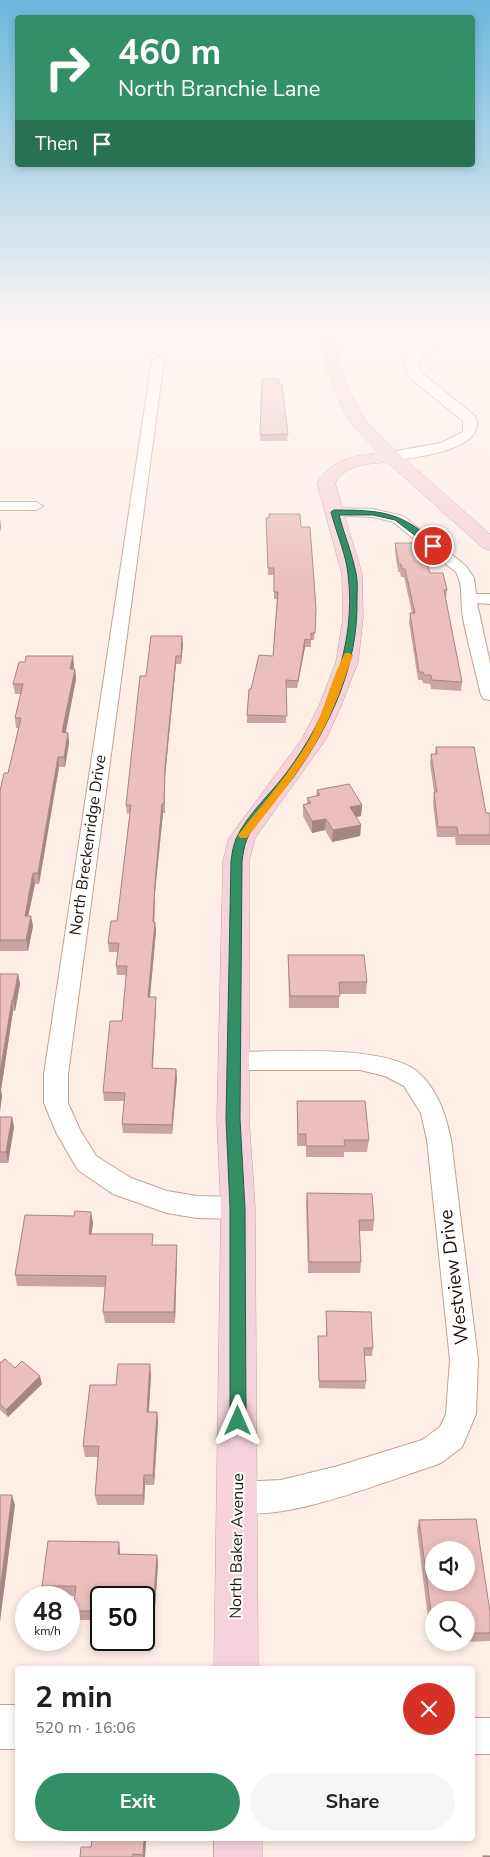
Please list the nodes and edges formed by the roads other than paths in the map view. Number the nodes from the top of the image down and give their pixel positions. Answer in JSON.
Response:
{"nodes":[{"id":1,"x":150,"y":418,"type":"edge"},
{"id":2,"x":356,"y":418,"type":"edge"},
{"id":3,"x":468,"y":418,"type":"edge"},
{"id":4,"x":391,"y":456,"type":"junction"},
{"id":5,"x":0,"y":506,"type":"edge"},
{"id":6,"x":36,"y":506,"type":"dead end"},
{"id":7,"x":334,"y":512,"type":"junction"},
{"id":8,"x":490,"y":544,"type":"edge"},
{"id":9,"x":468,"y":598,"type":"junction"},
{"id":10,"x":490,"y":600,"type":"edge"},
{"id":11,"x":490,"y":695,"type":"edge"},
{"id":12,"x":234,"y":1061,"type":"junction"},
{"id":13,"x":238,"y":1208,"type":"junction"},
{"id":14,"x":238,"y":1498,"type":"junction"},
{"id":15,"x":236,"y":1666,"type":"edge"},
{"id":16,"x":0,"y":1726,"type":"edge"},
{"id":17,"x":15,"y":1727,"type":"edge"},
{"id":18,"x":475,"y":1736,"type":"edge"},
{"id":19,"x":490,"y":1736,"type":"edge"},
{"id":20,"x":238,"y":1841,"type":"edge"},
{"id":21,"x":238,"y":1857,"type":"edge"}],
"edges":[{"from":1,"to":13,"type":"street","name":"North Breckenridge Drive"},
{"from":2,"to":4,"type":"main road"},
{"from":3,"to":4,"type":"street"},
{"from":4,"to":7,"type":"main road","name":"North Baker Avenue"},
{"from":4,"to":8,"type":"main road"},
{"from":5,"to":6,"type":"street"},
{"from":7,"to":9,"type":"street"},
{"from":7,"to":12,"type":"main road","name":"North Baker Avenue"},
{"from":9,"to":10,"type":"street"},
{"from":9,"to":11,"type":"street"},
{"from":12,"to":13,"type":"main road","name":"North Baker Avenue"},
{"from":12,"to":14,"type":"street","name":"Westview Drive"},
{"from":13,"to":14,"type":"main road","name":"North Baker Avenue"},
{"from":14,"to":15,"type":"main road","name":"North Baker Avenue"},
{"from":16,"to":17,"type":"street"},
{"from":18,"to":19,"type":"street"},
{"from":20,"to":21,"type":"main road"}]}
